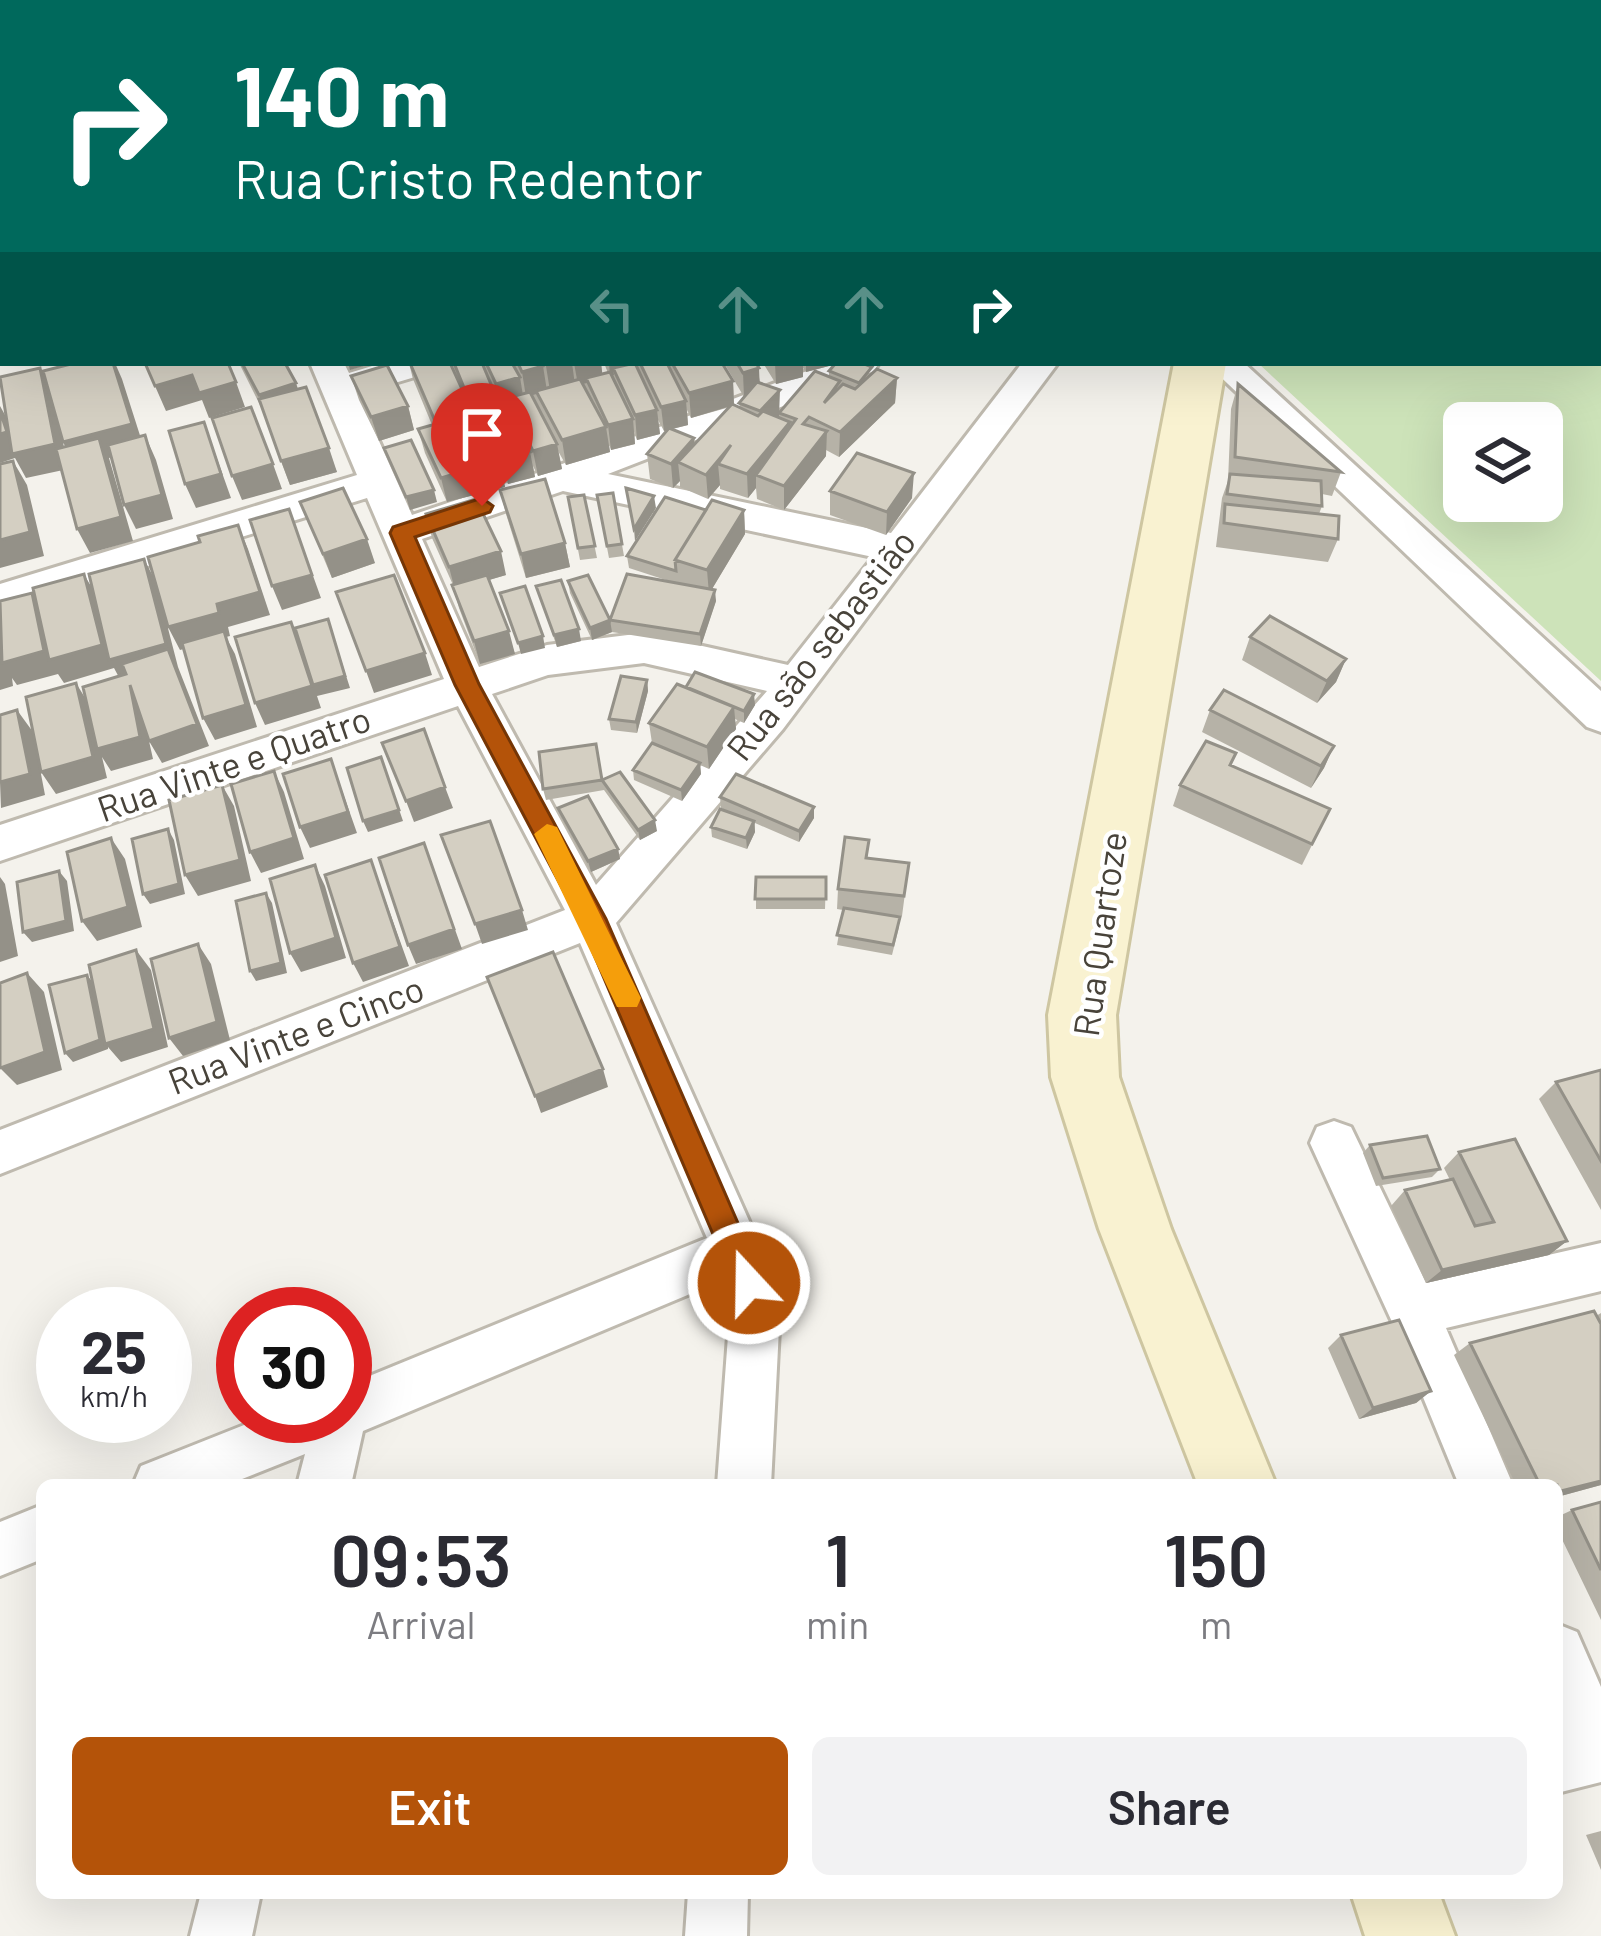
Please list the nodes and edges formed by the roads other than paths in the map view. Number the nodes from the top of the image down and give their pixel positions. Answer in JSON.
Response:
{"nodes":[{"id":1,"x":402,"y":366,"type":"edge"},
{"id":2,"x":854,"y":366,"type":"edge"},
{"id":3,"x":1039,"y":366,"type":"edge"},
{"id":4,"x":1199,"y":366,"type":"edge"},
{"id":5,"x":1226,"y":366,"type":"edge"},
{"id":6,"x":332,"y":376,"type":"edge"},
{"id":7,"x":562,"y":478,"type":"junction"},
{"id":8,"x":379,"y":482,"type":"junction"},
{"id":9,"x":401,"y":533,"type":"junction"},
{"id":10,"x":898,"y":548,"type":"junction"},
{"id":11,"x":0,"y":598,"type":"edge"},
{"id":12,"x":796,"y":682,"type":"junction"},
{"id":13,"x":467,"y":685,"type":"junction"},
{"id":14,"x":1601,"y":716,"type":"edge"},
{"id":15,"x":0,"y":843,"type":"edge"},
{"id":16,"x":592,"y":919,"type":"junction"},
{"id":17,"x":1334,"y":1143,"type":"dead end"},
{"id":18,"x":0,"y":1152,"type":"edge"},
{"id":19,"x":737,"y":1250,"type":"junction"},
{"id":20,"x":1601,"y":1267,"type":"edge"},
{"id":21,"x":1413,"y":1311,"type":"junction"},
{"id":22,"x":372,"y":1402,"type":"edge"},
{"id":23,"x":268,"y":1443,"type":"edge"},
{"id":24,"x":334,"y":1443,"type":"edge"},
{"id":25,"x":175,"y":1479,"type":"edge"},
{"id":26,"x":325,"y":1479,"type":"edge"},
{"id":27,"x":744,"y":1479,"type":"edge"},
{"id":28,"x":1235,"y":1479,"type":"edge"},
{"id":29,"x":1483,"y":1479,"type":"edge"},
{"id":30,"x":36,"y":1534,"type":"edge"},
{"id":31,"x":0,"y":1549,"type":"edge"},
{"id":32,"x":1563,"y":1666,"type":"edge"},
{"id":33,"x":1600,"y":1753,"type":"edge"},
{"id":34,"x":1563,"y":1762,"type":"edge"},
{"id":35,"x":230,"y":1899,"type":"edge"},
{"id":36,"x":718,"y":1899,"type":"edge"},
{"id":37,"x":1398,"y":1899,"type":"edge"},
{"id":38,"x":221,"y":1936,"type":"edge"},
{"id":39,"x":716,"y":1936,"type":"edge"},
{"id":40,"x":1410,"y":1936,"type":"edge"}],
"edges":[{"from":1,"to":6,"type":"street"},
{"from":2,"to":7,"type":"street"},
{"from":3,"to":10,"type":"street","name":"Rua são sebastião"},
{"from":4,"to":28,"type":"street","name":"Rua Quartoze"},
{"from":5,"to":14,"type":"street"},
{"from":6,"to":8,"type":"street"},
{"from":7,"to":9,"type":"street"},
{"from":7,"to":10,"type":"street"},
{"from":8,"to":9,"type":"street"},
{"from":8,"to":11,"type":"street"},
{"from":9,"to":13,"type":"street"},
{"from":10,"to":12,"type":"street","name":"Rua são sebastião"},
{"from":12,"to":13,"type":"street","name":"Rua Vinte e Quatro"},
{"from":12,"to":16,"type":"street","name":"Rua são sebastião"},
{"from":13,"to":15,"type":"street","name":"Rua Vinte e Quatro"},
{"from":13,"to":16,"type":"street"},
{"from":16,"to":18,"type":"street","name":"Rua Vinte e Cinco"},
{"from":16,"to":19,"type":"street"},
{"from":17,"to":21,"type":"street"},
{"from":19,"to":22,"type":"street"},
{"from":19,"to":27,"type":"street"},
{"from":20,"to":21,"type":"street"},
{"from":21,"to":29,"type":"street"},
{"from":23,"to":25,"type":"street"},
{"from":24,"to":26,"type":"street"},
{"from":30,"to":31,"type":"street"},
{"from":32,"to":33,"type":"street"},
{"from":33,"to":34,"type":"street"},
{"from":35,"to":38,"type":"street"},
{"from":36,"to":39,"type":"street"},
{"from":37,"to":40,"type":"street"}]}
